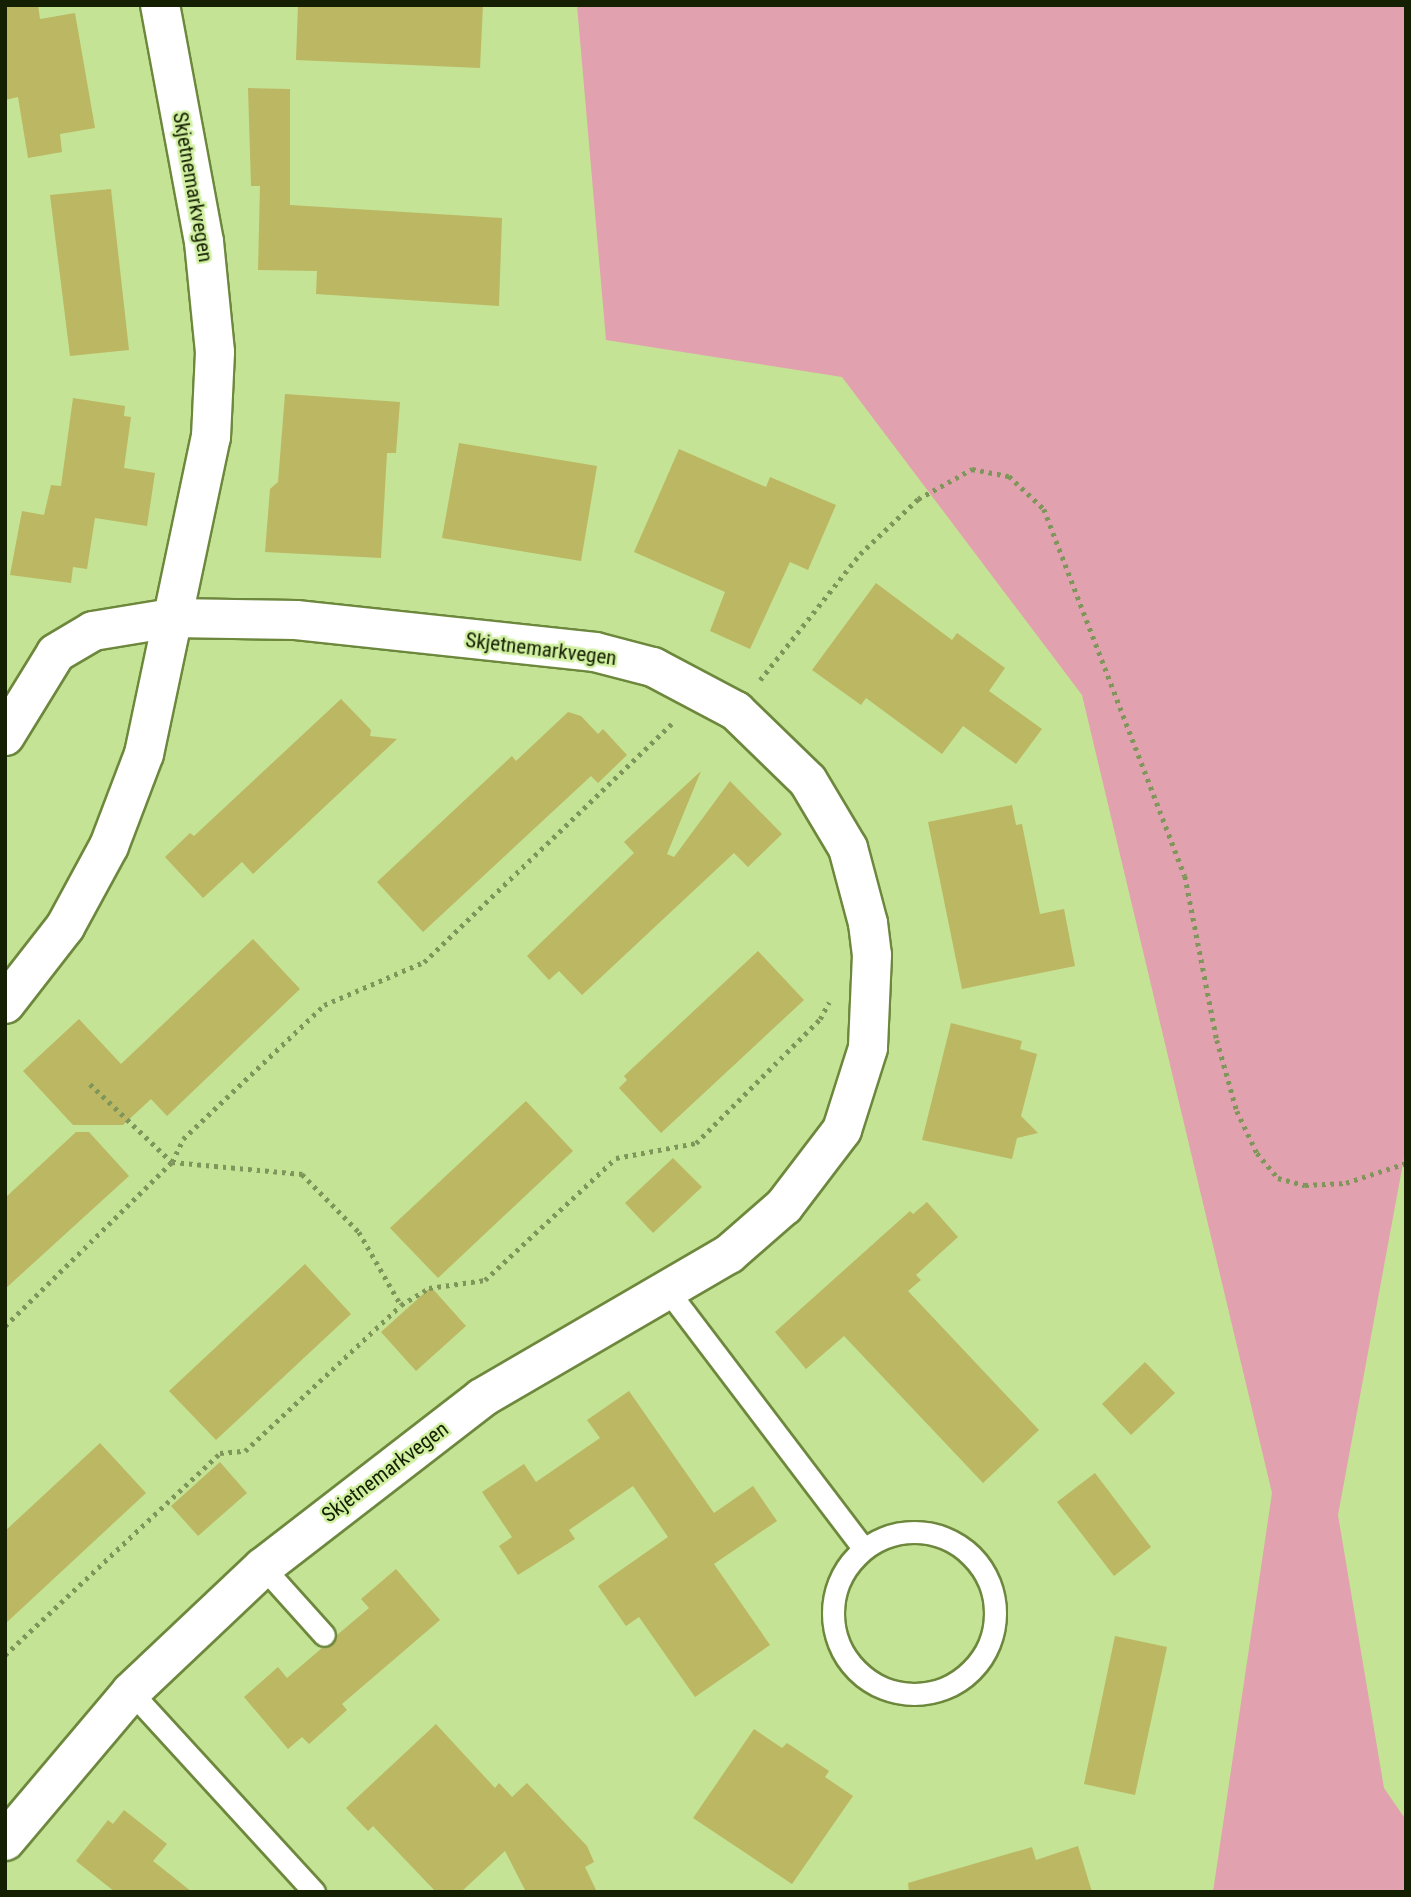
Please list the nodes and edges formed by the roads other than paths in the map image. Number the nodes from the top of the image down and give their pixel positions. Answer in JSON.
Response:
{"nodes":[{"id":1,"x":160,"y":5,"type":"edge"},
{"id":2,"x":172,"y":618,"type":"junction"},
{"id":3,"x":5,"y":736,"type":"edge"},
{"id":4,"x":5,"y":1004,"type":"edge"},
{"id":5,"x":668,"y":1291,"type":"junction"},
{"id":6,"x":863,"y":1548,"type":"junction"},
{"id":7,"x":263,"y":1567,"type":"junction"},
{"id":8,"x":324,"y":1635,"type":"dead end"},
{"id":9,"x":131,"y":1692,"type":"junction"},
{"id":10,"x":5,"y":1841,"type":"edge"},
{"id":11,"x":314,"y":1892,"type":"edge"}],
"edges":[{"from":1,"to":2,"type":"street","name":"Skjetnemarkvegen"},
{"from":2,"to":3,"type":"street"},
{"from":2,"to":4,"type":"street","name":"Skjetnemarkvegen"},
{"from":2,"to":5,"type":"street","name":"Skjetnemarkvegen"},
{"from":5,"to":6,"type":"lane"},
{"from":5,"to":7,"type":"street","name":"Skjetnemarkvegen"},
{"from":6,"to":6,"type":"lane"},
{"from":7,"to":8,"type":"lane"},
{"from":7,"to":9,"type":"street","name":"Skjetnemarkvegen"},
{"from":9,"to":10,"type":"street","name":"Skjetnemarkvegen"},
{"from":9,"to":11,"type":"lane"}]}
